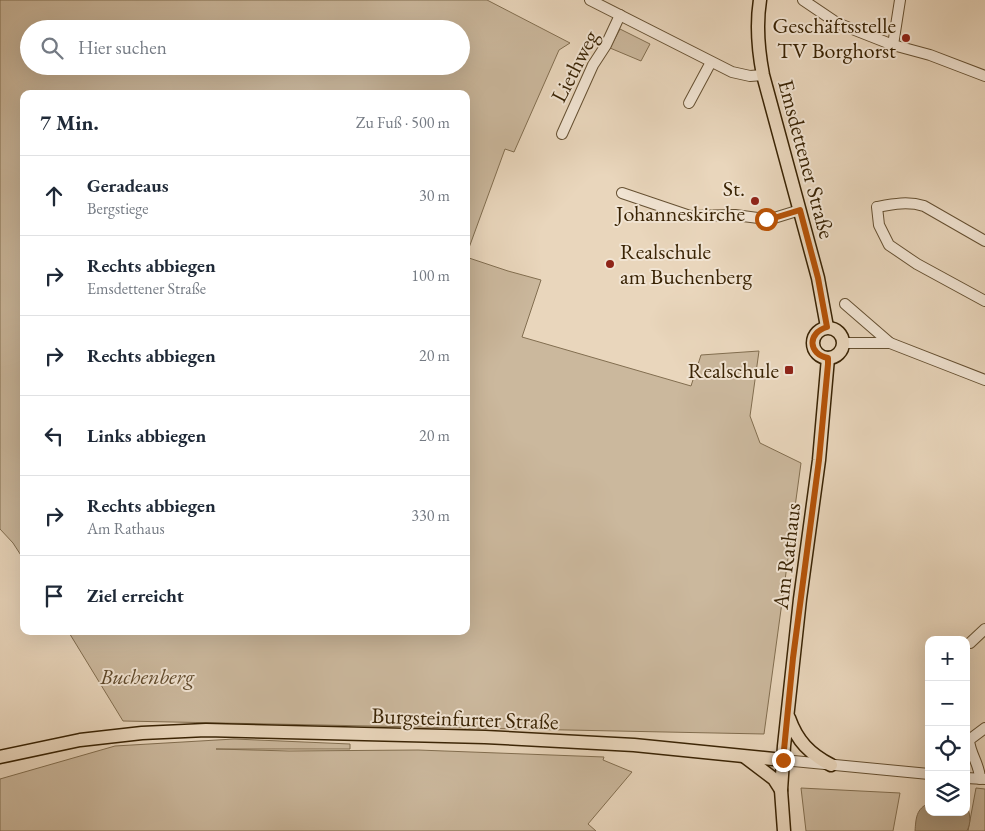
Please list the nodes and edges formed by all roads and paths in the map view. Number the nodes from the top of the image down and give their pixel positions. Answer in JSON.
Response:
{"nodes":[{"id":1,"x":590,"y":0,"type":"edge"},
{"id":2,"x":760,"y":0,"type":"edge"},
{"id":3,"x":802,"y":0,"type":"edge"},
{"id":4,"x":900,"y":0,"type":"edge"},
{"id":5,"x":620,"y":15,"type":"junction"},
{"id":6,"x":893,"y":45,"type":"junction"},
{"id":7,"x":711,"y":62,"type":"junction"},
{"id":8,"x":763,"y":74,"type":"junction"},
{"id":9,"x":985,"y":76,"type":"edge"},
{"id":10,"x":689,"y":104,"type":"dead end"},
{"id":11,"x":562,"y":134,"type":"dead end"},
{"id":12,"x":622,"y":193,"type":"dead end"},
{"id":13,"x":800,"y":210,"type":"junction"},
{"id":14,"x":985,"y":241,"type":"edge"},
{"id":15,"x":985,"y":301,"type":"edge"},
{"id":16,"x":845,"y":304,"type":"dead end"},
{"id":17,"x":827,"y":327,"type":"junction"},
{"id":18,"x":843,"y":343,"type":"junction"},
{"id":19,"x":890,"y":344,"type":"junction"},
{"id":20,"x":828,"y":358,"type":"junction"},
{"id":21,"x":985,"y":380,"type":"edge"},
{"id":22,"x":985,"y":629,"type":"edge"},
{"id":23,"x":970,"y":643,"type":"dead end"},
{"id":24,"x":788,"y":715,"type":"junction"},
{"id":25,"x":985,"y":728,"type":"edge"},
{"id":26,"x":0,"y":757,"type":"edge"},
{"id":27,"x":745,"y":757,"type":"junction"},
{"id":28,"x":783,"y":760,"type":"junction"},
{"id":29,"x":831,"y":765,"type":"junction"},
{"id":30,"x":925,"y":774,"type":"edge"},
{"id":31,"x":970,"y":778,"type":"edge"},
{"id":32,"x":983,"y":779,"type":"edge"},
{"id":33,"x":781,"y":790,"type":"junction"},
{"id":34,"x":784,"y":831,"type":"edge"}],
"edges":[{"from":1,"to":5,"type":"street","name":"Liethweg"},
{"from":2,"to":8,"type":"main road","name":"Emsdettener Straße"},
{"from":3,"to":6,"type":"street"},
{"from":4,"to":6,"type":"street"},
{"from":5,"to":7,"type":"street","name":"Liethweg"},
{"from":5,"to":11,"type":"street","name":"Liethweg"},
{"from":6,"to":9,"type":"street"},
{"from":7,"to":8,"type":"street","name":"Liethweg"},
{"from":7,"to":10,"type":"street"},
{"from":8,"to":13,"type":"main road","name":"Emsdettener Straße"},
{"from":12,"to":13,"type":"street"},
{"from":13,"to":17,"type":"main road","name":"Emsdettener Straße"},
{"from":14,"to":15,"type":"street"},
{"from":16,"to":19,"type":"street"},
{"from":17,"to":18,"type":"main road"},
{"from":17,"to":20,"type":"main road"},
{"from":18,"to":19,"type":"street"},
{"from":18,"to":20,"type":"main road"},
{"from":19,"to":21,"type":"street"},
{"from":20,"to":24,"type":"main road","name":"Am Rathaus"},
{"from":22,"to":23,"type":"street"},
{"from":24,"to":28,"type":"main road","name":"Am Rathaus"},
{"from":24,"to":29,"type":"main road"},
{"from":25,"to":32,"type":"street"},
{"from":26,"to":27,"type":"main road","name":"Burgsteinfurter Straße"},
{"from":27,"to":28,"type":"main road","name":"Burgsteinfurter Straße"},
{"from":27,"to":33,"type":"main road"},
{"from":28,"to":29,"type":"street","name":"Burgsteinfurter Straße"},
{"from":28,"to":33,"type":"main road","name":"Am Rathaus"},
{"from":29,"to":30,"type":"street","name":"Burgsteinfurter Straße"},
{"from":31,"to":32,"type":"street"},
{"from":33,"to":34,"type":"main road","name":"Am Rathaus"}]}
